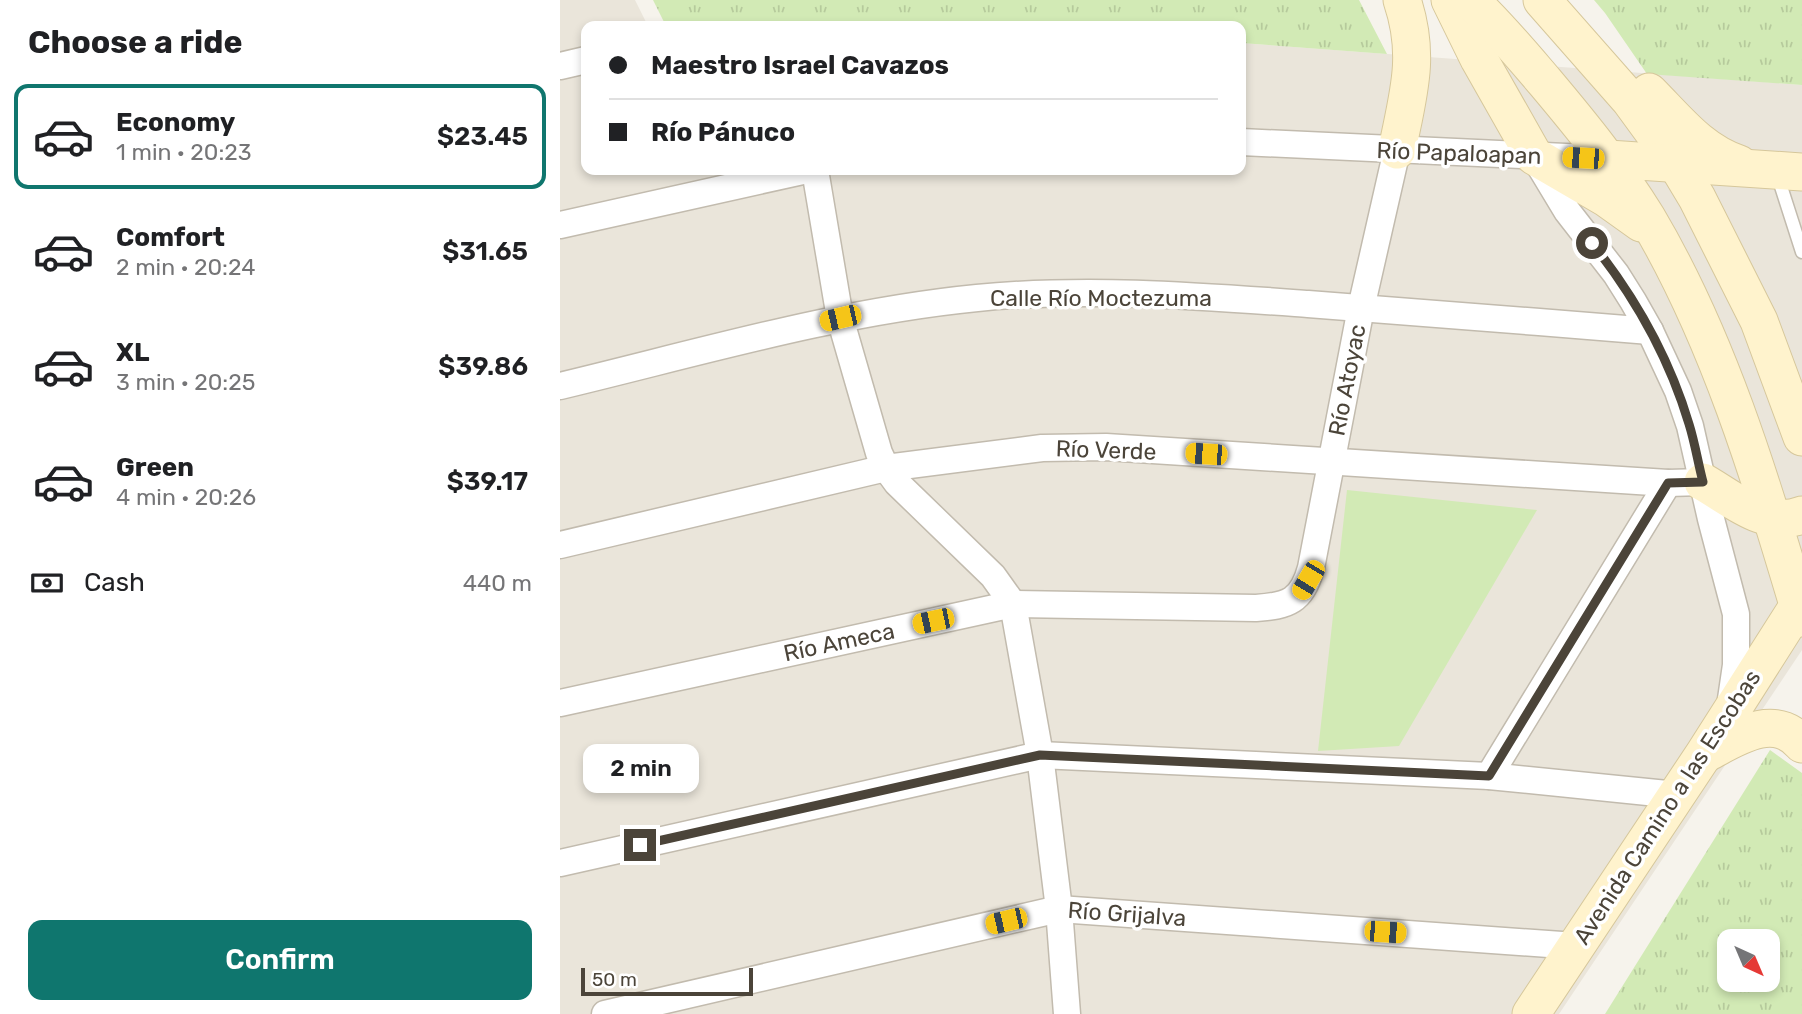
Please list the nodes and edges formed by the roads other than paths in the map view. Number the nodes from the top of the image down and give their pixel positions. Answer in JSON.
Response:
{"nodes":[{"id":1,"x":1402,"y":0,"type":"edge"},
{"id":2,"x":1450,"y":0,"type":"edge"},
{"id":3,"x":1470,"y":0,"type":"edge"},
{"id":4,"x":1542,"y":0,"type":"edge"},
{"id":5,"x":581,"y":61,"type":"edge"},
{"id":6,"x":1600,"y":64,"type":"junction"},
{"id":7,"x":560,"y":66,"type":"edge"},
{"id":8,"x":1246,"y":142,"type":"edge"},
{"id":9,"x":1397,"y":150,"type":"junction"},
{"id":10,"x":1534,"y":156,"type":"junction"},
{"id":11,"x":1608,"y":159,"type":"junction"},
{"id":12,"x":1676,"y":163,"type":"junction"},
{"id":13,"x":1770,"y":170,"type":"edge"},
{"id":14,"x":785,"y":175,"type":"edge"},
{"id":15,"x":816,"y":175,"type":"edge"},
{"id":16,"x":1697,"y":198,"type":"junction"},
{"id":17,"x":560,"y":225,"type":"edge"},
{"id":18,"x":1658,"y":237,"type":"junction"},
{"id":19,"x":1802,"y":252,"type":"edge"},
{"id":20,"x":1676,"y":271,"type":"junction"},
{"id":21,"x":1361,"y":308,"type":"junction"},
{"id":22,"x":840,"y":318,"type":"junction"},
{"id":23,"x":1650,"y":331,"type":"junction"},
{"id":24,"x":560,"y":386,"type":"edge"},
{"id":25,"x":1802,"y":437,"type":"edge"},
{"id":26,"x":1331,"y":463,"type":"junction"},
{"id":27,"x":886,"y":468,"type":"junction"},
{"id":28,"x":1685,"y":482,"type":"junction"},
{"id":29,"x":1786,"y":516,"type":"edge"},
{"id":30,"x":560,"y":545,"type":"edge"},
{"id":31,"x":1289,"y":603,"type":"joint"},
{"id":32,"x":1013,"y":604,"type":"junction"},
{"id":33,"x":1801,"y":608,"type":"edge"},
{"id":34,"x":560,"y":703,"type":"edge"},
{"id":35,"x":1729,"y":715,"type":"junction"},
{"id":36,"x":1802,"y":744,"type":"edge"},
{"id":37,"x":1704,"y":754,"type":"junction"},
{"id":38,"x":1040,"y":755,"type":"junction"},
{"id":39,"x":1489,"y":776,"type":"junction"},
{"id":40,"x":1677,"y":795,"type":"junction"},
{"id":41,"x":560,"y":863,"type":"edge"},
{"id":42,"x":1059,"y":909,"type":"junction"},
{"id":43,"x":1576,"y":946,"type":"junction"},
{"id":44,"x":605,"y":1014,"type":"edge"},
{"id":45,"x":1067,"y":1014,"type":"edge"},
{"id":46,"x":1531,"y":1014,"type":"edge"}],
"edges":[{"from":1,"to":9,"type":"main road"},
{"from":2,"to":10,"type":"main road"},
{"from":3,"to":11,"type":"main road"},
{"from":4,"to":6,"type":"main road"},
{"from":5,"to":7,"type":"street"},
{"from":6,"to":12,"type":"main road"},
{"from":6,"to":13,"type":"main road"},
{"from":8,"to":9,"type":"street","name":"Río Papaloapan"},
{"from":9,"to":10,"type":"street","name":"Río Papaloapan"},
{"from":9,"to":21,"type":"street","name":"Río Atoyac"},
{"from":10,"to":11,"type":"street","name":"Río Papaloapan"},
{"from":10,"to":18,"type":"main road"},
{"from":10,"to":23,"type":"street"},
{"from":11,"to":12,"type":"main road","name":"Río Papaloapan"},
{"from":11,"to":18,"type":"main road"},
{"from":12,"to":13,"type":"main road","name":"Río Papaloapan"},
{"from":12,"to":16,"type":"main road"},
{"from":13,"to":16,"type":"main road"},
{"from":13,"to":19,"type":"lane"},
{"from":14,"to":17,"type":"street"},
{"from":15,"to":22,"type":"street"},
{"from":16,"to":20,"type":"main road"},
{"from":16,"to":25,"type":"main road"},
{"from":18,"to":20,"type":"main road"},
{"from":20,"to":29,"type":"main road"},
{"from":21,"to":22,"type":"street","name":"Calle Río Moctezuma"},
{"from":21,"to":23,"type":"street","name":"Calle Río Moctezuma"},
{"from":21,"to":26,"type":"street","name":"Río Atoyac"},
{"from":22,"to":24,"type":"street","name":"Calle Río Moctezuma"},
{"from":22,"to":27,"type":"street"},
{"from":23,"to":28,"type":"street"},
{"from":26,"to":27,"type":"street","name":"Río Verde"},
{"from":26,"to":28,"type":"street","name":"Río Verde"},
{"from":26,"to":31,"type":"street","name":"Río Atoyac"},
{"from":27,"to":30,"type":"street","name":"Río Verde"},
{"from":27,"to":32,"type":"street"},
{"from":28,"to":29,"type":"main road"},
{"from":28,"to":35,"type":"street"},
{"from":28,"to":39,"type":"street"},
{"from":29,"to":33,"type":"main road"},
{"from":31,"to":32,"type":"street","name":"Río Ameca"},
{"from":32,"to":34,"type":"street","name":"Río Ameca"},
{"from":32,"to":38,"type":"street"},
{"from":33,"to":35,"type":"main road","name":"Avenida Camino a las Escobas"},
{"from":35,"to":37,"type":"main road","name":"Avenida Camino a las Escobas"},
{"from":36,"to":37,"type":"main road"},
{"from":37,"to":40,"type":"main road","name":"Avenida Camino a las Escobas"},
{"from":38,"to":39,"type":"street"},
{"from":38,"to":41,"type":"street"},
{"from":38,"to":42,"type":"street"},
{"from":39,"to":40,"type":"street"},
{"from":40,"to":43,"type":"main road","name":"Avenida Camino a las Escobas"},
{"from":42,"to":43,"type":"street","name":"Río Grijalva"},
{"from":42,"to":44,"type":"street","name":"Río Grijalva"},
{"from":42,"to":45,"type":"street"},
{"from":43,"to":46,"type":"main road","name":"Avenida Camino a las Escobas"}]}
